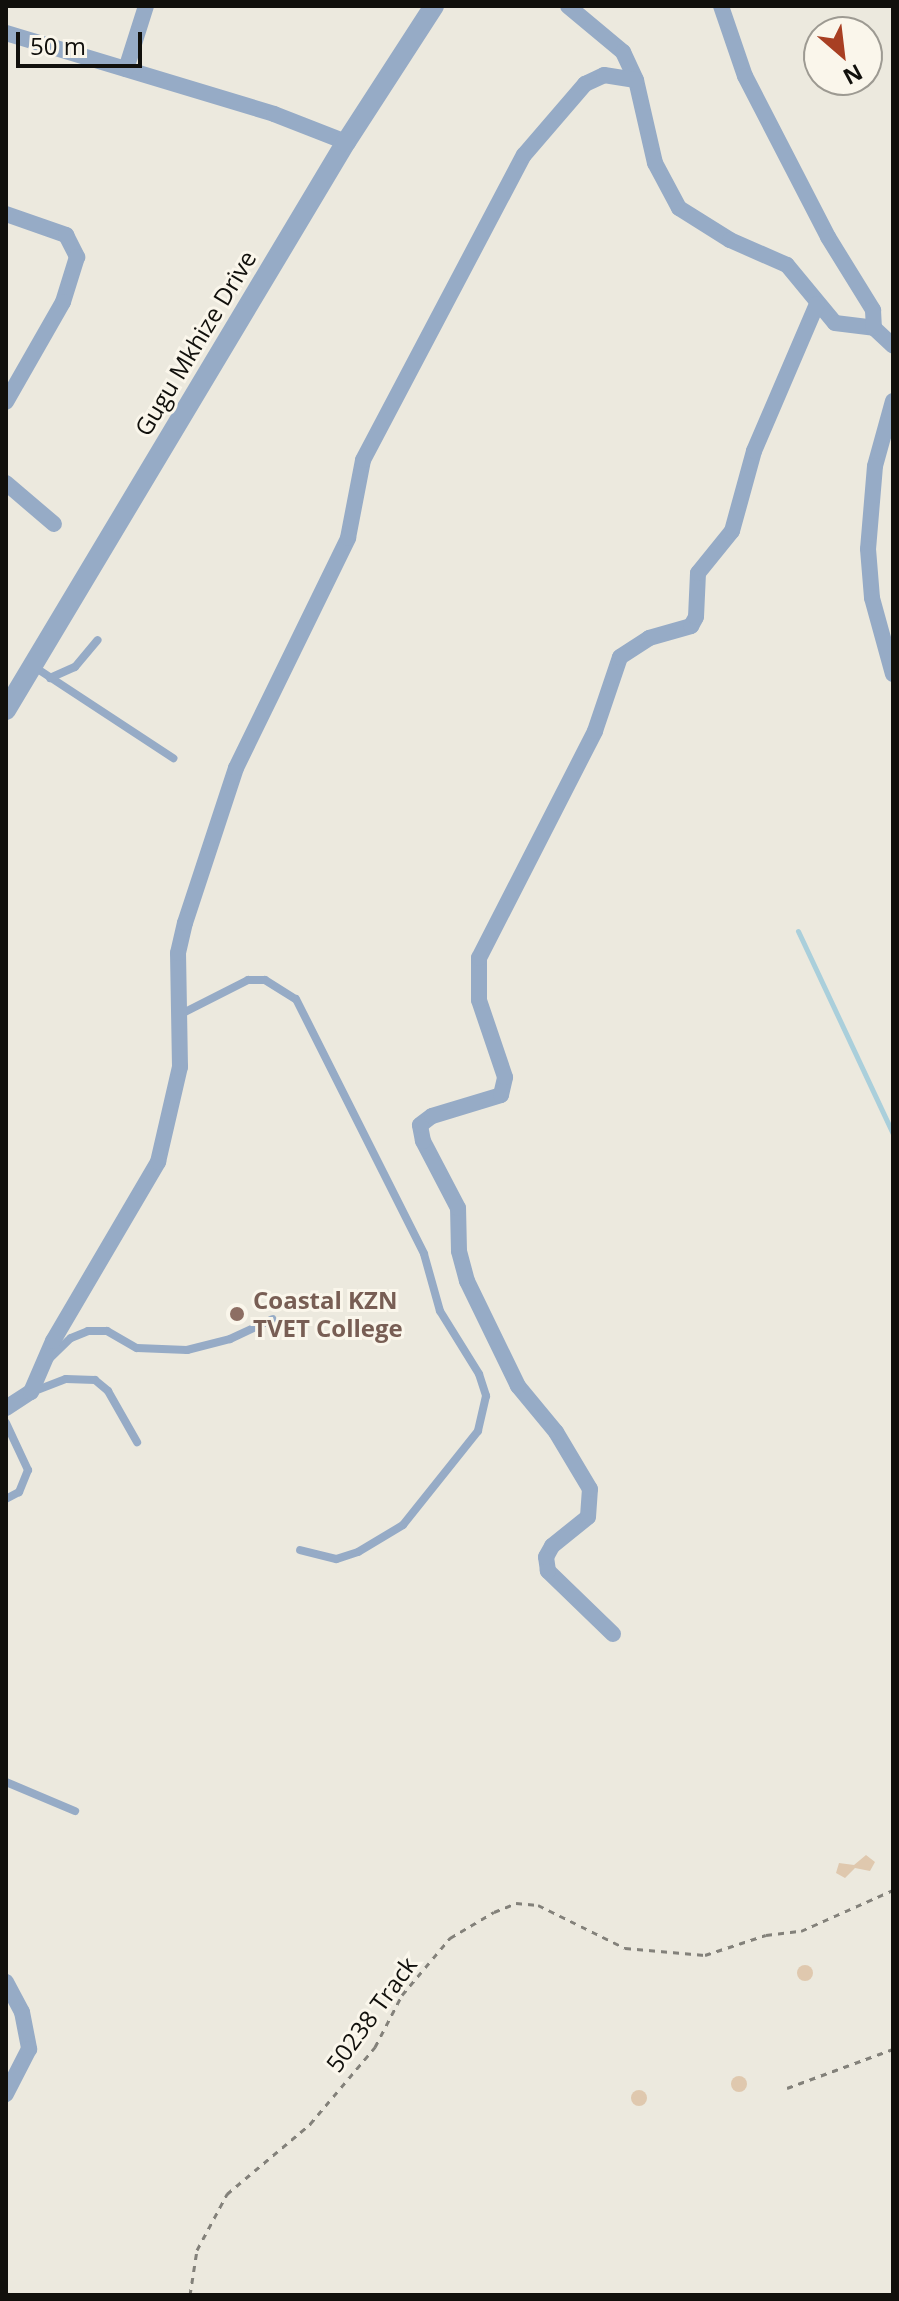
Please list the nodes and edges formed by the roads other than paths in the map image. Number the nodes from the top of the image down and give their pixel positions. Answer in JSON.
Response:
{"nodes":[{"id":1,"x":146,"y":6,"type":"edge"},
{"id":2,"x":434,"y":6,"type":"edge"},
{"id":3,"x":568,"y":6,"type":"edge"},
{"id":4,"x":721,"y":6,"type":"edge"},
{"id":5,"x":588,"y":11,"type":"edge"},
{"id":6,"x":6,"y":33,"type":"edge"},
{"id":7,"x":126,"y":69,"type":"junction"},
{"id":8,"x":636,"y":80,"type":"junction"},
{"id":9,"x":346,"y":142,"type":"junction"},
{"id":10,"x":6,"y":214,"type":"edge"},
{"id":11,"x":817,"y":304,"type":"junction"},
{"id":12,"x":874,"y":328,"type":"junction"},
{"id":13,"x":893,"y":346,"type":"edge"},
{"id":14,"x":893,"y":401,"type":"edge"},
{"id":15,"x":6,"y":402,"type":"edge"},
{"id":16,"x":6,"y":483,"type":"edge"},
{"id":17,"x":54,"y":524,"type":"dead end"},
{"id":18,"x":98,"y":640,"type":"dead end"},
{"id":19,"x":33,"y":665,"type":"junction"},
{"id":20,"x":893,"y":674,"type":"edge"},
{"id":21,"x":50,"y":678,"type":"junction"},
{"id":22,"x":6,"y":710,"type":"edge"},
{"id":23,"x":173,"y":758,"type":"dead end"},
{"id":24,"x":183,"y":1013,"type":"junction"},
{"id":25,"x":273,"y":1319,"type":"dead end"},
{"id":26,"x":42,"y":1365,"type":"junction"},
{"id":27,"x":31,"y":1392,"type":"junction"},
{"id":28,"x":6,"y":1408,"type":"edge"},
{"id":29,"x":6,"y":1423,"type":"edge"},
{"id":30,"x":137,"y":1442,"type":"dead end"},
{"id":31,"x":6,"y":1499,"type":"edge"},
{"id":32,"x":300,"y":1550,"type":"dead end"},
{"id":33,"x":613,"y":1634,"type":"dead end"},
{"id":34,"x":6,"y":1782,"type":"edge"},
{"id":35,"x":75,"y":1811,"type":"dead end"},
{"id":36,"x":6,"y":1982,"type":"edge"},
{"id":37,"x":6,"y":2094,"type":"edge"}],
"edges":[{"from":1,"to":7,"type":"street"},
{"from":2,"to":9,"type":"street","name":"Gugu Mkhize Drive"},
{"from":3,"to":5,"type":"street"},
{"from":4,"to":12,"type":"street"},
{"from":5,"to":8,"type":"street"},
{"from":6,"to":7,"type":"street"},
{"from":7,"to":9,"type":"street"},
{"from":8,"to":11,"type":"street"},
{"from":8,"to":24,"type":"street"},
{"from":9,"to":19,"type":"street","name":"Gugu Mkhize Drive"},
{"from":10,"to":15,"type":"street"},
{"from":11,"to":12,"type":"street"},
{"from":11,"to":33,"type":"street"},
{"from":12,"to":13,"type":"street"},
{"from":14,"to":20,"type":"street"},
{"from":16,"to":17,"type":"street"},
{"from":18,"to":21,"type":"lane"},
{"from":19,"to":21,"type":"lane"},
{"from":19,"to":22,"type":"street","name":"Gugu Mkhize Drive"},
{"from":21,"to":23,"type":"lane"},
{"from":24,"to":26,"type":"street"},
{"from":24,"to":32,"type":"lane"},
{"from":25,"to":26,"type":"lane"},
{"from":26,"to":27,"type":"street"},
{"from":27,"to":28,"type":"street"},
{"from":27,"to":30,"type":"lane"},
{"from":29,"to":31,"type":"lane"},
{"from":34,"to":35,"type":"lane"},
{"from":36,"to":37,"type":"street"}]}
